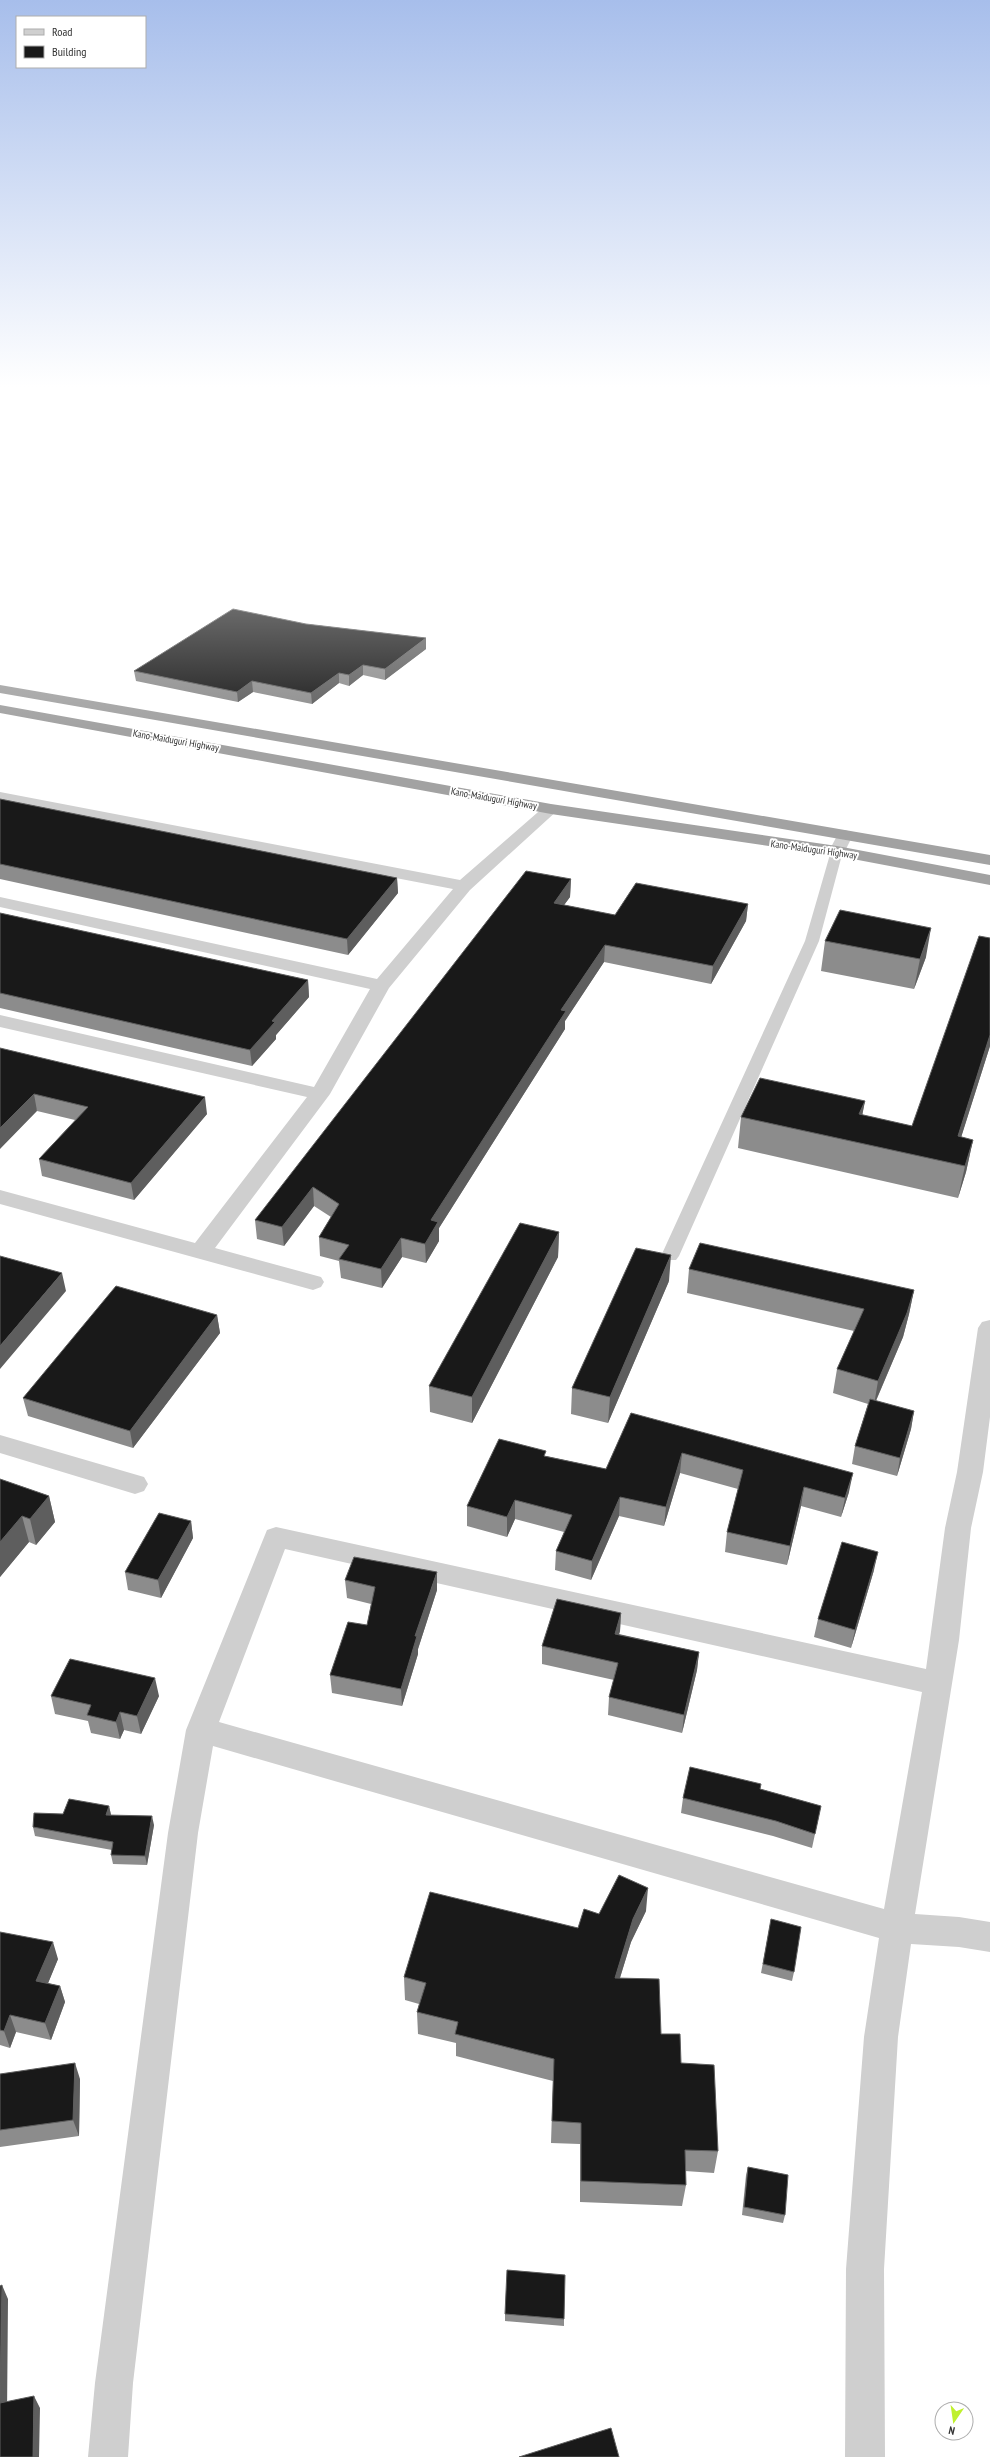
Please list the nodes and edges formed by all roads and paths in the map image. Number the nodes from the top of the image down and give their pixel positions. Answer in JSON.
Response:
{"nodes":[{"id":1,"x":0,"y":689,"type":"edge"},
{"id":2,"x":0,"y":709,"type":"edge"},
{"id":3,"x":0,"y":797,"type":"edge"},
{"id":4,"x":551,"y":808,"type":"junction"},
{"id":5,"x":845,"y":835,"type":"junction"},
{"id":6,"x":837,"y":851,"type":"junction"},
{"id":7,"x":990,"y":860,"type":"edge"},
{"id":8,"x":990,"y":880,"type":"edge"},
{"id":9,"x":464,"y":886,"type":"junction"},
{"id":10,"x":0,"y":902,"type":"edge"},
{"id":11,"x":381,"y":986,"type":"junction"},
{"id":12,"x":0,"y":1021,"type":"edge"},
{"id":13,"x":320,"y":1094,"type":"junction"},
{"id":14,"x":0,"y":1198,"type":"edge"},
{"id":15,"x":200,"y":1252,"type":"junction"},
{"id":16,"x":670,"y":1256,"type":"edge"},
{"id":17,"x":314,"y":1282,"type":"dead end"},
{"id":18,"x":990,"y":1328,"type":"edge"},
{"id":19,"x":0,"y":1444,"type":"edge"},
{"id":20,"x":135,"y":1484,"type":"dead end"},
{"id":21,"x":938,"y":1684,"type":"junction"},
{"id":22,"x":200,"y":1730,"type":"junction"},
{"id":23,"x":897,"y":1928,"type":"junction"},
{"id":24,"x":990,"y":1937,"type":"edge"},
{"id":25,"x":108,"y":2457,"type":"edge"},
{"id":26,"x":865,"y":2457,"type":"edge"}],
"edges":[{"from":1,"to":5,"type":"highway","name":"Kano-Maiduguri Highway"},
{"from":2,"to":4,"type":"highway","name":"Kano-Maiduguri Highway"},
{"from":3,"to":9,"type":"street"},
{"from":4,"to":6,"type":"highway","name":"Kano-Maiduguri Highway"},
{"from":4,"to":9,"type":"street"},
{"from":5,"to":6,"type":"street"},
{"from":5,"to":7,"type":"highway","name":"Kano-Maiduguri Highway"},
{"from":6,"to":8,"type":"highway","name":"Kano-Maiduguri Highway"},
{"from":6,"to":16,"type":"lane"},
{"from":9,"to":11,"type":"street"},
{"from":10,"to":11,"type":"street"},
{"from":11,"to":13,"type":"street"},
{"from":12,"to":13,"type":"street"},
{"from":13,"to":15,"type":"street"},
{"from":14,"to":15,"type":"street"},
{"from":15,"to":17,"type":"street"},
{"from":18,"to":21,"type":"street"},
{"from":19,"to":20,"type":"street"},
{"from":21,"to":22,"type":"street"},
{"from":21,"to":23,"type":"street"},
{"from":22,"to":23,"type":"street"},
{"from":22,"to":25,"type":"street"},
{"from":23,"to":24,"type":"street"},
{"from":23,"to":26,"type":"street"}]}
